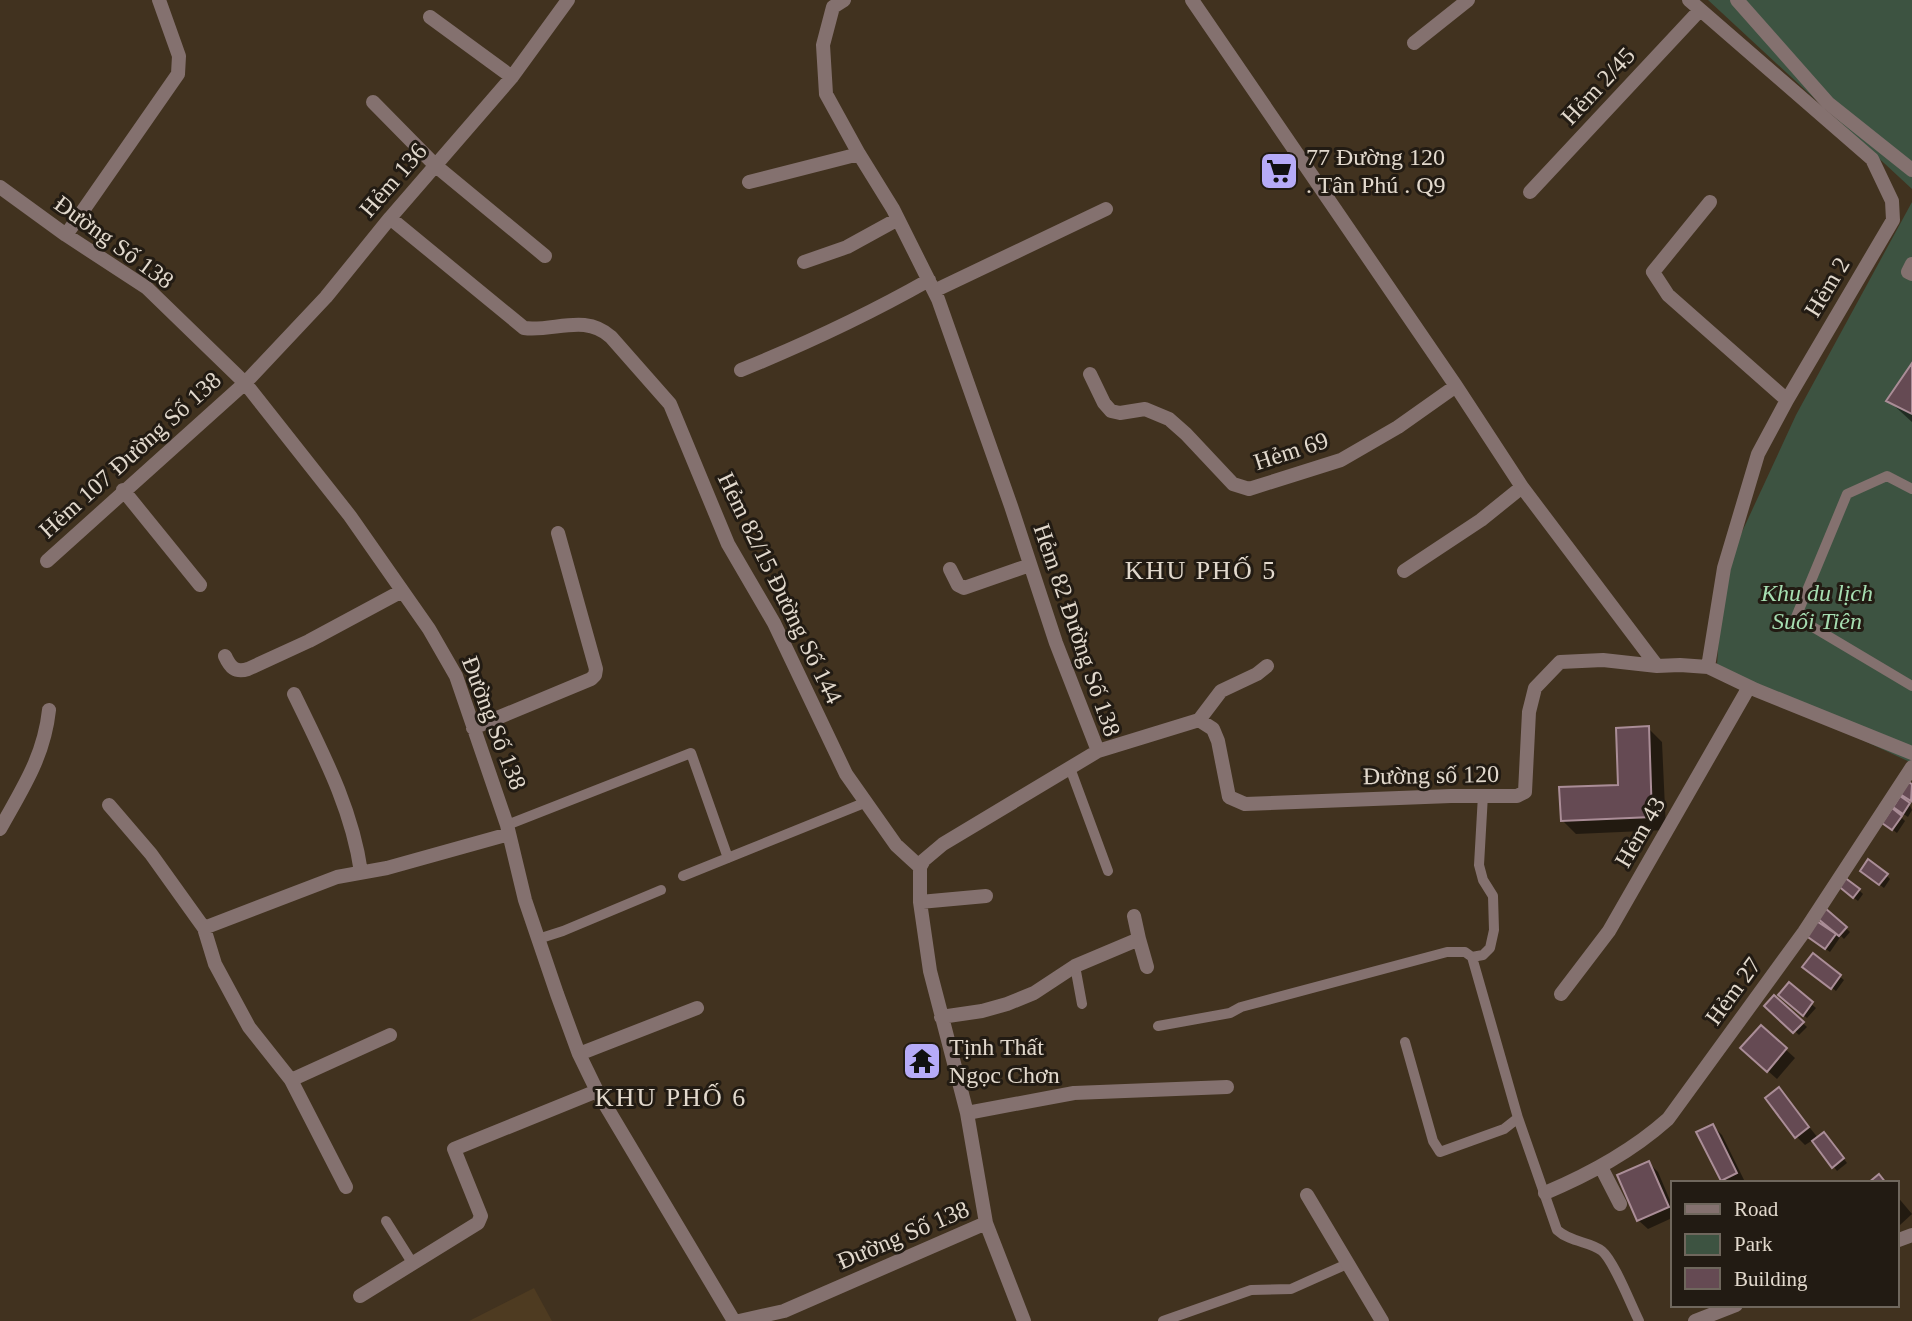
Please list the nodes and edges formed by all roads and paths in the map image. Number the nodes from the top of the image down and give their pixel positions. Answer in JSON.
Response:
{"nodes":[{"id":1,"x":159,"y":0,"type":"edge"},
{"id":2,"x":568,"y":0,"type":"edge"},
{"id":3,"x":844,"y":0,"type":"edge"},
{"id":4,"x":1192,"y":0,"type":"edge"},
{"id":5,"x":1468,"y":0,"type":"edge"},
{"id":6,"x":1737,"y":0,"type":"edge"},
{"id":7,"x":1694,"y":5,"type":"edge"},
{"id":8,"x":430,"y":17,"type":"dead end"},
{"id":9,"x":1414,"y":43,"type":"dead end"},
{"id":10,"x":512,"y":76,"type":"junction"},
{"id":11,"x":373,"y":102,"type":"dead end"},
{"id":12,"x":859,"y":154,"type":"junction"},
{"id":13,"x":436,"y":166,"type":"junction"},
{"id":14,"x":1912,"y":170,"type":"edge"},
{"id":15,"x":749,"y":182,"type":"dead end"},
{"id":16,"x":0,"y":187,"type":"edge"},
{"id":17,"x":1530,"y":192,"type":"dead end"},
{"id":18,"x":1710,"y":202,"type":"dead end"},
{"id":19,"x":1106,"y":209,"type":"dead end"},
{"id":20,"x":390,"y":218,"type":"junction"},
{"id":21,"x":898,"y":219,"type":"junction"},
{"id":22,"x":66,"y":235,"type":"junction"},
{"id":23,"x":545,"y":256,"type":"dead end"},
{"id":24,"x":804,"y":261,"type":"dead end"},
{"id":25,"x":1912,"y":264,"type":"edge"},
{"id":26,"x":1912,"y":274,"type":"edge"},
{"id":27,"x":931,"y":286,"type":"junction"},
{"id":28,"x":741,"y":370,"type":"dead end"},
{"id":29,"x":1090,"y":374,"type":"dead end"},
{"id":30,"x":244,"y":383,"type":"junction"},
{"id":31,"x":1456,"y":386,"type":"junction"},
{"id":32,"x":1787,"y":400,"type":"junction"},
{"id":33,"x":1522,"y":487,"type":"junction"},
{"id":34,"x":1912,"y":489,"type":"edge"},
{"id":35,"x":123,"y":490,"type":"junction"},
{"id":36,"x":558,"y":533,"type":"dead end"},
{"id":37,"x":47,"y":561,"type":"dead end"},
{"id":38,"x":1030,"y":565,"type":"junction"},
{"id":39,"x":950,"y":569,"type":"dead end"},
{"id":40,"x":1404,"y":572,"type":"dead end"},
{"id":41,"x":200,"y":585,"type":"dead end"},
{"id":42,"x":402,"y":591,"type":"junction"},
{"id":43,"x":225,"y":656,"type":"dead end"},
{"id":44,"x":1267,"y":666,"type":"dead end"},
{"id":45,"x":1657,"y":666,"type":"junction"},
{"id":46,"x":1708,"y":667,"type":"junction"},
{"id":47,"x":1912,"y":686,"type":"edge"},
{"id":48,"x":1749,"y":687,"type":"junction"},
{"id":49,"x":294,"y":694,"type":"dead end"},
{"id":50,"x":49,"y":710,"type":"dead end"},
{"id":51,"x":1199,"y":720,"type":"junction"},
{"id":52,"x":473,"y":728,"type":"junction"},
{"id":53,"x":1098,"y":751,"type":"junction"},
{"id":54,"x":1912,"y":753,"type":"edge"},
{"id":55,"x":1912,"y":767,"type":"edge"},
{"id":56,"x":1070,"y":768,"type":"junction"},
{"id":57,"x":1483,"y":795,"type":"junction"},
{"id":58,"x":864,"y":803,"type":"junction"},
{"id":59,"x":109,"y":805,"type":"dead end"},
{"id":60,"x":0,"y":829,"type":"edge"},
{"id":61,"x":508,"y":830,"type":"junction"},
{"id":62,"x":728,"y":858,"type":"junction"},
{"id":63,"x":920,"y":867,"type":"junction"},
{"id":64,"x":1108,"y":871,"type":"dead end"},
{"id":65,"x":361,"y":872,"type":"junction"},
{"id":66,"x":682,"y":876,"type":"dead end"},
{"id":67,"x":661,"y":890,"type":"dead end"},
{"id":68,"x":986,"y":896,"type":"dead end"},
{"id":69,"x":920,"y":902,"type":"junction"},
{"id":70,"x":1134,"y":916,"type":"dead end"},
{"id":71,"x":204,"y":928,"type":"junction"},
{"id":72,"x":538,"y":939,"type":"junction"},
{"id":73,"x":1139,"y":939,"type":"junction"},
{"id":74,"x":1472,"y":957,"type":"junction"},
{"id":75,"x":1075,"y":966,"type":"junction"},
{"id":76,"x":1147,"y":967,"type":"dead end"},
{"id":77,"x":1561,"y":994,"type":"dead end"},
{"id":78,"x":1082,"y":1004,"type":"dead end"},
{"id":79,"x":698,"y":1008,"type":"dead end"},
{"id":80,"x":941,"y":1017,"type":"junction"},
{"id":81,"x":1158,"y":1026,"type":"dead end"},
{"id":82,"x":390,"y":1035,"type":"dead end"},
{"id":83,"x":1405,"y":1042,"type":"dead end"},
{"id":84,"x":579,"y":1054,"type":"junction"},
{"id":85,"x":291,"y":1080,"type":"junction"},
{"id":86,"x":1227,"y":1087,"type":"dead end"},
{"id":87,"x":597,"y":1091,"type":"junction"},
{"id":88,"x":967,"y":1113,"type":"junction"},
{"id":89,"x":1518,"y":1118,"type":"junction"},
{"id":90,"x":1601,"y":1167,"type":"junction"},
{"id":91,"x":346,"y":1187,"type":"dead end"},
{"id":92,"x":1545,"y":1193,"type":"junction"},
{"id":93,"x":1307,"y":1195,"type":"dead end"},
{"id":94,"x":1620,"y":1204,"type":"dead end"},
{"id":95,"x":386,"y":1221,"type":"dead end"},
{"id":96,"x":986,"y":1223,"type":"junction"},
{"id":97,"x":413,"y":1264,"type":"junction"},
{"id":98,"x":1347,"y":1264,"type":"junction"},
{"id":99,"x":360,"y":1296,"type":"dead end"},
{"id":100,"x":1732,"y":1307,"type":"edge"},
{"id":101,"x":737,"y":1321,"type":"edge"},
{"id":102,"x":1024,"y":1321,"type":"edge"},
{"id":103,"x":1163,"y":1321,"type":"edge"},
{"id":104,"x":1382,"y":1321,"type":"edge"},
{"id":105,"x":1639,"y":1321,"type":"edge"},
{"id":106,"x":1695,"y":1321,"type":"edge"}],
"edges":[{"from":1,"to":22,"type":"street"},
{"from":2,"to":10,"type":"street","name":"Hẻm 136"},
{"from":3,"to":12,"type":"street","name":"Hẻm 82 Đường Số 138"},
{"from":4,"to":31,"type":"street"},
{"from":5,"to":9,"type":"street"},
{"from":6,"to":14,"type":"street"},
{"from":7,"to":17,"type":"street","name":"Hẻm 2/45"},
{"from":7,"to":32,"type":"street","name":"Hẻm 2"},
{"from":8,"to":10,"type":"street"},
{"from":10,"to":13,"type":"street","name":"Hẻm 136"},
{"from":11,"to":13,"type":"street"},
{"from":12,"to":15,"type":"street"},
{"from":12,"to":21,"type":"street","name":"Hẻm 82 Đường Số 138"},
{"from":13,"to":20,"type":"street","name":"Hẻm 136"},
{"from":13,"to":23,"type":"street"},
{"from":16,"to":22,"type":"street","name":"Đường Số 138"},
{"from":18,"to":32,"type":"street"},
{"from":19,"to":27,"type":"street"},
{"from":20,"to":30,"type":"street","name":"Hẻm 136"},
{"from":20,"to":58,"type":"street","name":"Hẻm 82/15 Đường Số 144"},
{"from":21,"to":24,"type":"street"},
{"from":21,"to":27,"type":"street","name":"Hẻm 82 Đường Số 138"},
{"from":22,"to":30,"type":"street","name":"Đường Số 138"},
{"from":25,"to":26,"type":"street"},
{"from":27,"to":28,"type":"street"},
{"from":27,"to":38,"type":"street","name":"Hẻm 82 Đường Số 138"},
{"from":29,"to":31,"type":"street","name":"Hẻm 69"},
{"from":30,"to":35,"type":"street","name":"Hẻm 107 Đường Số 138"},
{"from":30,"to":42,"type":"street","name":"Đường Số 138"},
{"from":31,"to":33,"type":"street"},
{"from":32,"to":46,"type":"street","name":"Hẻm 2"},
{"from":33,"to":40,"type":"street"},
{"from":33,"to":45,"type":"street"},
{"from":34,"to":47,"type":"lane"},
{"from":35,"to":37,"type":"street","name":"Hẻm 107 Đường Số 138"},
{"from":35,"to":41,"type":"street"},
{"from":36,"to":52,"type":"street"},
{"from":38,"to":39,"type":"street"},
{"from":38,"to":53,"type":"street","name":"Hẻm 82 Đường Số 138"},
{"from":42,"to":43,"type":"street"},
{"from":42,"to":52,"type":"street","name":"Đường Số 138"},
{"from":44,"to":51,"type":"street"},
{"from":45,"to":46,"type":"street","name":"Đường số 120"},
{"from":45,"to":57,"type":"street","name":"Đường số 120"},
{"from":46,"to":48,"type":"street","name":"Đường số 120"},
{"from":48,"to":54,"type":"street","name":"Đường số 120"},
{"from":48,"to":77,"type":"street","name":"Hẻm 43"},
{"from":49,"to":65,"type":"street"},
{"from":50,"to":60,"type":"street"},
{"from":51,"to":53,"type":"street"},
{"from":51,"to":57,"type":"street","name":"Đường số 120"},
{"from":52,"to":61,"type":"street","name":"Đường Số 138"},
{"from":53,"to":56,"type":"street","name":"Hẻm 82 Đường Số 138"},
{"from":55,"to":90,"type":"street","name":"Hẻm 27"},
{"from":56,"to":63,"type":"street","name":"Hẻm 82 Đường Số 138"},
{"from":56,"to":64,"type":"lane"},
{"from":57,"to":74,"type":"lane"},
{"from":58,"to":62,"type":"lane"},
{"from":58,"to":63,"type":"street","name":"Hẻm 82/15 Đường Số 144"},
{"from":59,"to":71,"type":"street"},
{"from":61,"to":62,"type":"lane"},
{"from":61,"to":65,"type":"street"},
{"from":61,"to":72,"type":"street","name":"Đường Số 138"},
{"from":62,"to":66,"type":"lane"},
{"from":63,"to":69,"type":"street"},
{"from":65,"to":71,"type":"street"},
{"from":67,"to":72,"type":"lane"},
{"from":68,"to":69,"type":"street"},
{"from":69,"to":80,"type":"street"},
{"from":70,"to":73,"type":"street"},
{"from":71,"to":85,"type":"street"},
{"from":72,"to":84,"type":"street","name":"Đường Số 138"},
{"from":73,"to":75,"type":"street"},
{"from":73,"to":76,"type":"street"},
{"from":74,"to":81,"type":"lane"},
{"from":74,"to":89,"type":"lane"},
{"from":75,"to":78,"type":"lane"},
{"from":75,"to":80,"type":"street"},
{"from":79,"to":84,"type":"street"},
{"from":80,"to":88,"type":"street"},
{"from":82,"to":85,"type":"street"},
{"from":83,"to":89,"type":"lane"},
{"from":84,"to":87,"type":"street","name":"Đường Số 138"},
{"from":85,"to":91,"type":"street"},
{"from":86,"to":88,"type":"street"},
{"from":87,"to":97,"type":"street"},
{"from":87,"to":101,"type":"street","name":"Đường Số 138"},
{"from":88,"to":96,"type":"street"},
{"from":89,"to":92,"type":"lane"},
{"from":90,"to":92,"type":"street","name":"Hẻm 27"},
{"from":90,"to":94,"type":"street"},
{"from":92,"to":105,"type":"lane"},
{"from":93,"to":98,"type":"street"},
{"from":95,"to":97,"type":"lane"},
{"from":96,"to":101,"type":"street","name":"Đường Số 138"},
{"from":96,"to":102,"type":"street","name":"Đường Số 138"},
{"from":97,"to":99,"type":"street"},
{"from":98,"to":103,"type":"lane"},
{"from":98,"to":104,"type":"street"},
{"from":100,"to":106,"type":"street"}]}
